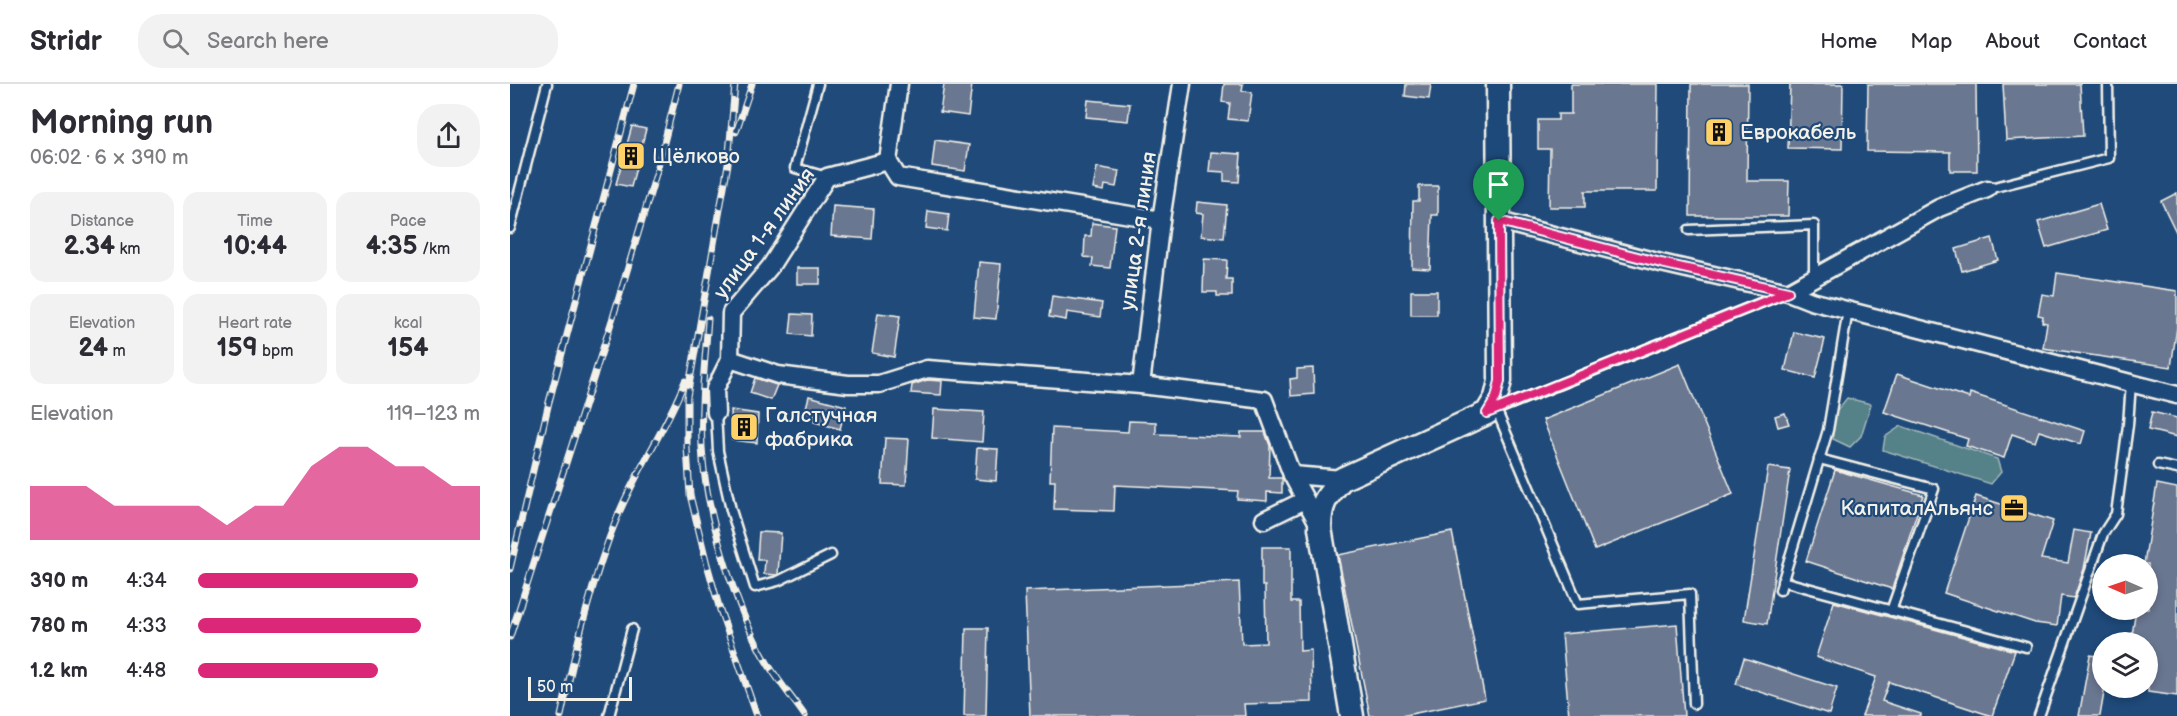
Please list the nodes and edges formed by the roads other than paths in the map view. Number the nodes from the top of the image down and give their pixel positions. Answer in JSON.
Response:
{"nodes":[{"id":1,"x":547,"y":84,"type":"edge"},
{"id":2,"x":818,"y":84,"type":"edge"},
{"id":3,"x":899,"y":84,"type":"edge"},
{"id":4,"x":1182,"y":84,"type":"edge"},
{"id":5,"x":1498,"y":84,"type":"edge"},
{"id":6,"x":2108,"y":84,"type":"edge"},
{"id":7,"x":888,"y":161,"type":"junction"},
{"id":8,"x":827,"y":177,"type":"junction"},
{"id":9,"x":1987,"y":189,"type":"joint"},
{"id":10,"x":1161,"y":220,"type":"junction"},
{"id":11,"x":1499,"y":221,"type":"junction"},
{"id":12,"x":510,"y":228,"type":"edge"},
{"id":13,"x":1689,"y":230,"type":"dead end"},
{"id":14,"x":1814,"y":278,"type":"junction"},
{"id":15,"x":1788,"y":292,"type":"junction"},
{"id":16,"x":1848,"y":310,"type":"junction"},
{"id":17,"x":730,"y":359,"type":"junction"},
{"id":18,"x":2131,"y":383,"type":"junction"},
{"id":19,"x":1141,"y":385,"type":"junction"},
{"id":20,"x":2177,"y":395,"type":"edge"},
{"id":21,"x":1492,"y":411,"type":"junction"},
{"id":22,"x":716,"y":413,"type":"joint"},
{"id":23,"x":1819,"y":459,"type":"junction"},
{"id":24,"x":2158,"y":465,"type":"dead end"},
{"id":25,"x":2177,"y":469,"type":"edge"},
{"id":26,"x":1292,"y":475,"type":"junction"},
{"id":27,"x":1342,"y":479,"type":"junction"},
{"id":28,"x":1305,"y":500,"type":"junction"},
{"id":29,"x":1264,"y":520,"type":"dead end"},
{"id":30,"x":1320,"y":528,"type":"junction"},
{"id":31,"x":831,"y":555,"type":"dead end"},
{"id":32,"x":1891,"y":610,"type":"junction"},
{"id":33,"x":632,"y":629,"type":"dead end"},
{"id":34,"x":2026,"y":647,"type":"dead end"},
{"id":35,"x":1694,"y":704,"type":"dead end"},
{"id":36,"x":609,"y":716,"type":"edge"},
{"id":37,"x":1352,"y":716,"type":"edge"},
{"id":38,"x":2039,"y":716,"type":"edge"}],
"edges":[{"from":1,"to":12,"type":"lane"},
{"from":2,"to":8,"type":"lane"},
{"from":3,"to":7,"type":"street"},
{"from":4,"to":10,"type":"street","name":"улица 2-я линия"},
{"from":5,"to":11,"type":"street"},
{"from":6,"to":9,"type":"lane"},
{"from":7,"to":8,"type":"street","name":"улица 1-я линия"},
{"from":7,"to":10,"type":"street"},
{"from":8,"to":17,"type":"street","name":"улица 1-я линия"},
{"from":9,"to":14,"type":"street"},
{"from":10,"to":19,"type":"street","name":"улица 2-я линия"},
{"from":11,"to":15,"type":"street"},
{"from":11,"to":21,"type":"street"},
{"from":13,"to":14,"type":"lane"},
{"from":14,"to":15,"type":"street"},
{"from":15,"to":16,"type":"street"},
{"from":15,"to":21,"type":"lane"},
{"from":16,"to":18,"type":"street"},
{"from":16,"to":23,"type":"lane"},
{"from":17,"to":19,"type":"street"},
{"from":17,"to":22,"type":"street"},
{"from":18,"to":20,"type":"street"},
{"from":18,"to":38,"type":"lane"},
{"from":19,"to":26,"type":"street"},
{"from":21,"to":27,"type":"street"},
{"from":21,"to":35,"type":"lane"},
{"from":22,"to":31,"type":"lane"},
{"from":23,"to":32,"type":"lane"},
{"from":23,"to":32,"type":"lane"},
{"from":24,"to":25,"type":"lane"},
{"from":26,"to":27,"type":"street"},
{"from":26,"to":28,"type":"street"},
{"from":27,"to":30,"type":"street"},
{"from":28,"to":29,"type":"street"},
{"from":28,"to":30,"type":"street"},
{"from":30,"to":37,"type":"street"},
{"from":32,"to":34,"type":"lane"},
{"from":33,"to":36,"type":"lane"}]}
